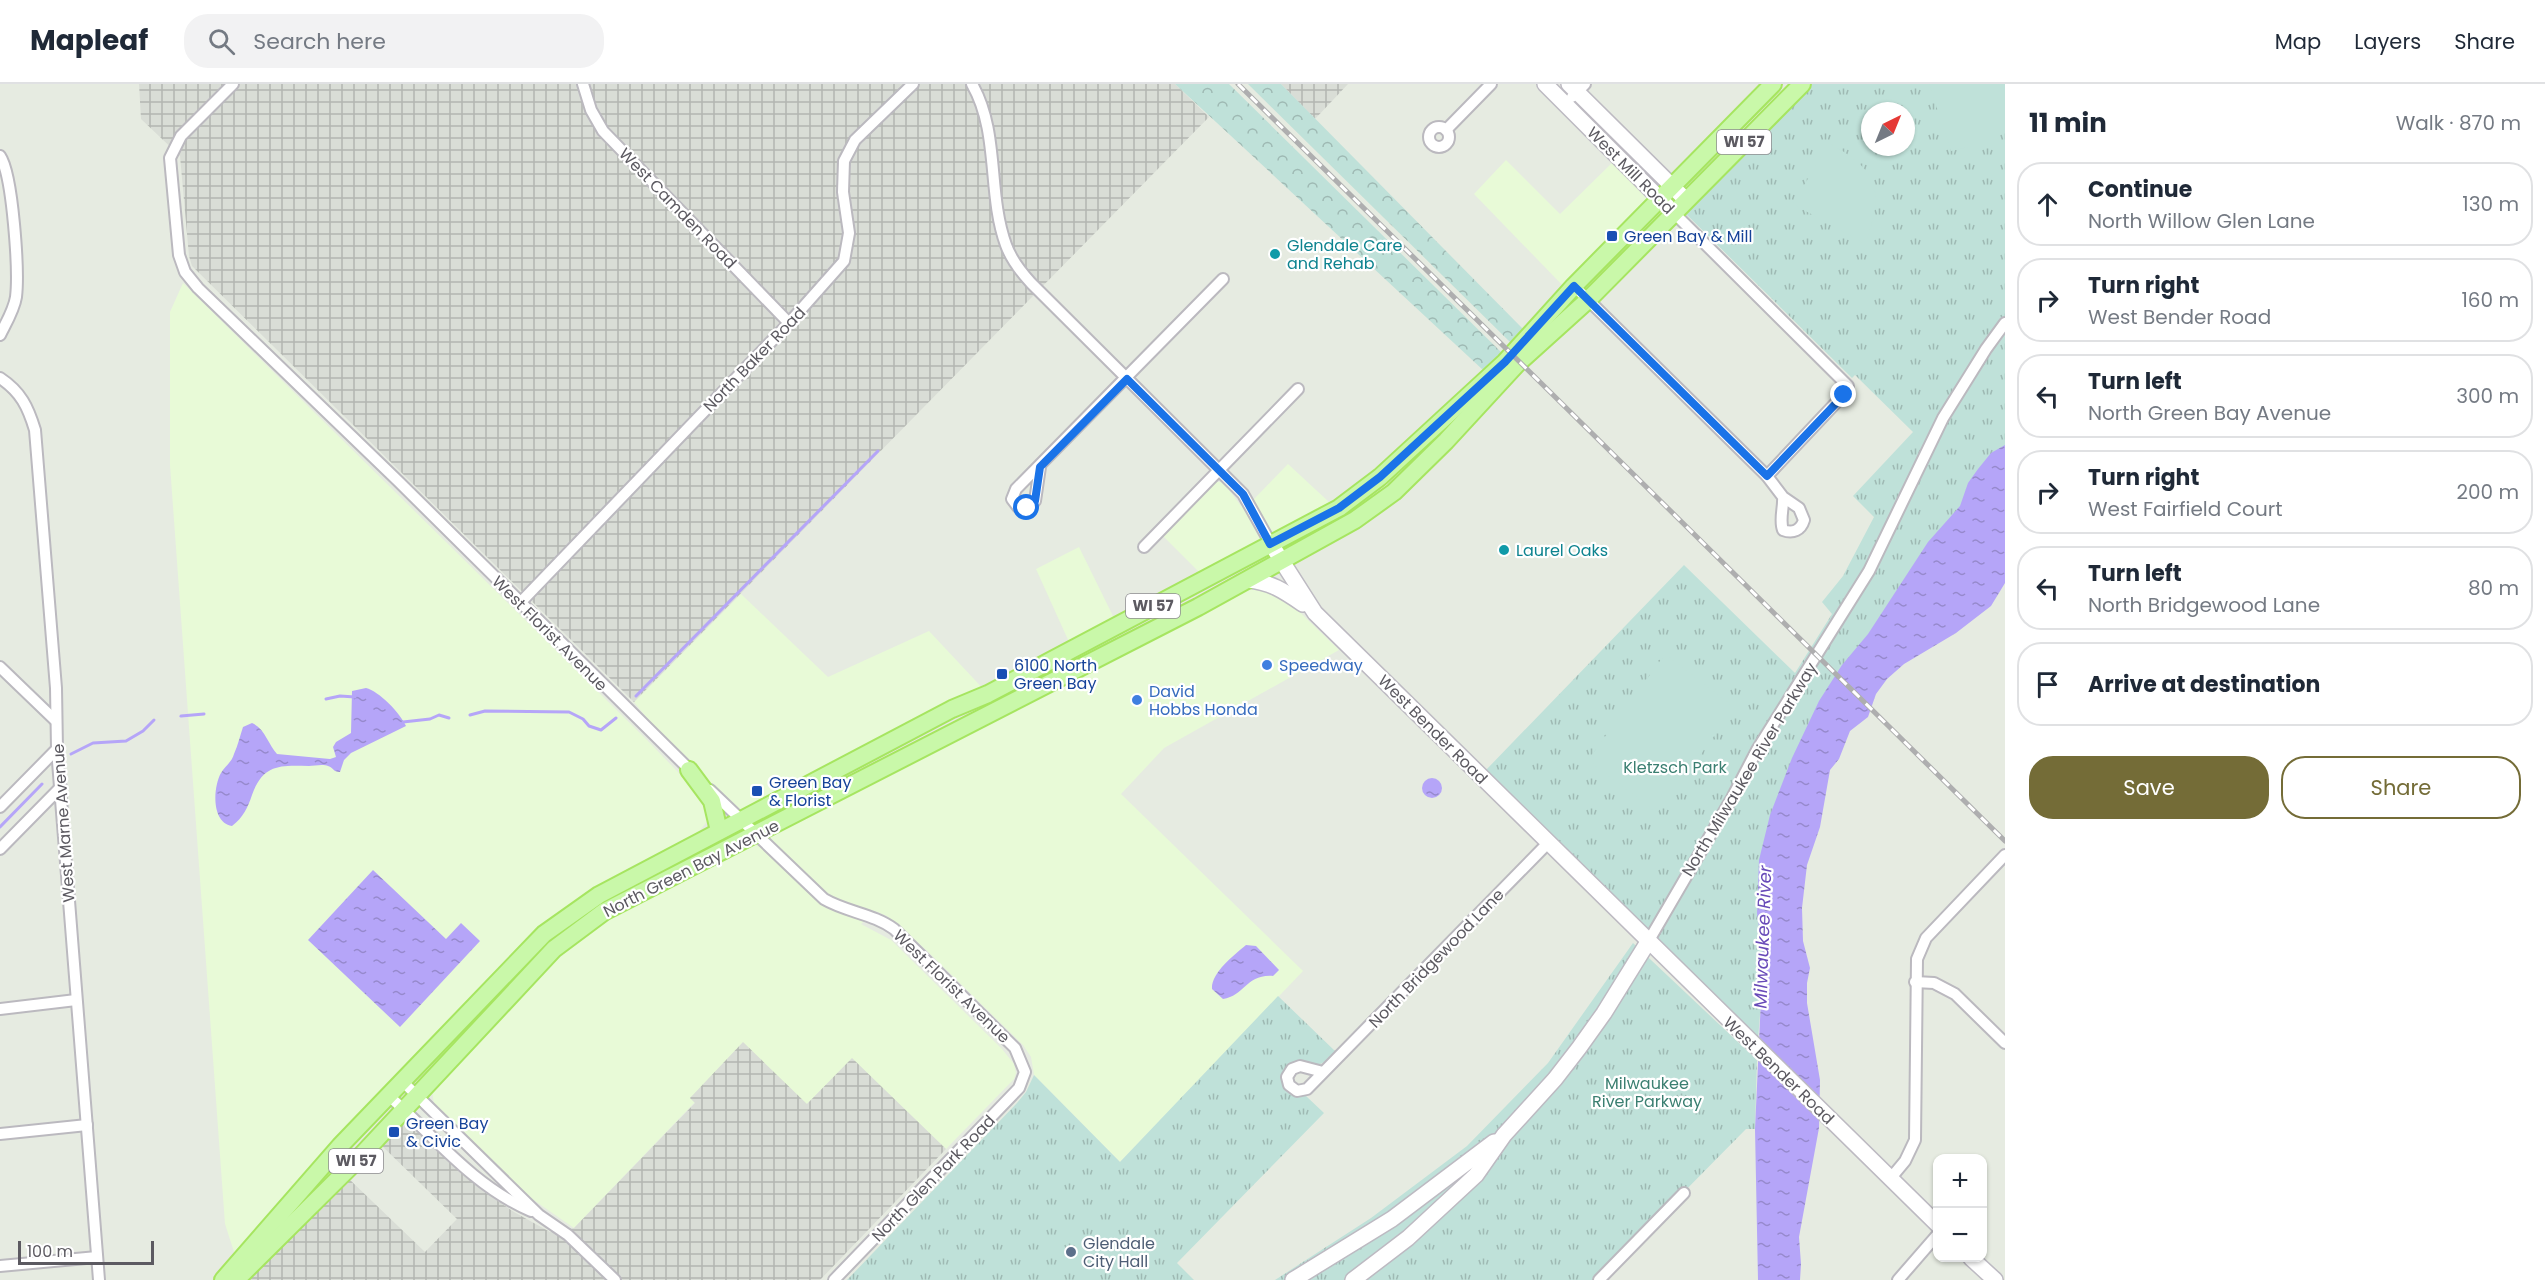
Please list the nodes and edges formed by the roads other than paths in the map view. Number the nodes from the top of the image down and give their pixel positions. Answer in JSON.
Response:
{"nodes":[{"id":1,"x":232,"y":84,"type":"edge"},
{"id":2,"x":583,"y":84,"type":"edge"},
{"id":3,"x":913,"y":84,"type":"edge"},
{"id":4,"x":972,"y":84,"type":"edge"},
{"id":5,"x":1491,"y":84,"type":"edge"},
{"id":6,"x":1545,"y":84,"type":"edge"},
{"id":7,"x":1773,"y":84,"type":"edge"},
{"id":8,"x":1802,"y":84,"type":"edge"},
{"id":9,"x":1577,"y":87,"type":"edge"},
{"id":10,"x":1565,"y":103,"type":"junction"},
{"id":11,"x":1446,"y":130,"type":"dead end"},
{"id":12,"x":0,"y":156,"type":"edge"},
{"id":13,"x":1671,"y":186,"type":"junction"},
{"id":14,"x":1659,"y":198,"type":"junction"},
{"id":15,"x":1686,"y":200,"type":"junction"},
{"id":16,"x":1674,"y":213,"type":"junction"},
{"id":17,"x":1223,"y":279,"type":"dead end"},
{"id":18,"x":1574,"y":286,"type":"junction"},
{"id":19,"x":1588,"y":300,"type":"junction"},
{"id":20,"x":789,"y":323,"type":"junction"},
{"id":21,"x":2005,"y":323,"type":"edge"},
{"id":22,"x":0,"y":335,"type":"edge"},
{"id":23,"x":0,"y":378,"type":"edge"},
{"id":24,"x":1127,"y":379,"type":"junction"},
{"id":25,"x":1298,"y":389,"type":"dead end"},
{"id":26,"x":1040,"y":467,"type":"dead end"},
{"id":27,"x":1220,"y":469,"type":"junction"},
{"id":28,"x":1767,"y":476,"type":"junction"},
{"id":29,"x":1783,"y":497,"type":"dead end"},
{"id":30,"x":1270,"y":544,"type":"junction"},
{"id":31,"x":1144,"y":547,"type":"dead end"},
{"id":32,"x":1281,"y":562,"type":"junction"},
{"id":33,"x":1248,"y":580,"type":"junction"},
{"id":34,"x":520,"y":603,"type":"junction"},
{"id":35,"x":1315,"y":613,"type":"junction"},
{"id":36,"x":0,"y":668,"type":"edge"},
{"id":37,"x":55,"y":720,"type":"junction"},
{"id":38,"x":57,"y":749,"type":"junction"},
{"id":39,"x":842,"y":766,"type":"junction"},
{"id":40,"x":689,"y":770,"type":"junction"},
{"id":41,"x":825,"y":775,"type":"junction"},
{"id":42,"x":853,"y":786,"type":"junction"},
{"id":43,"x":61,"y":787,"type":"junction"},
{"id":44,"x":836,"y":794,"type":"junction"},
{"id":45,"x":0,"y":807,"type":"edge"},
{"id":46,"x":740,"y":819,"type":"junction"},
{"id":47,"x":719,"y":831,"type":"junction"},
{"id":48,"x":755,"y":833,"type":"junction"},
{"id":49,"x":1548,"y":843,"type":"junction"},
{"id":50,"x":0,"y":849,"type":"edge"},
{"id":51,"x":2005,"y":855,"type":"edge"},
{"id":52,"x":1648,"y":942,"type":"junction"},
{"id":53,"x":1915,"y":982,"type":"junction"},
{"id":54,"x":76,"y":999,"type":"junction"},
{"id":55,"x":0,"y":1008,"type":"edge"},
{"id":56,"x":2005,"y":1044,"type":"edge"},
{"id":57,"x":1025,"y":1072,"type":"joint"},
{"id":58,"x":1323,"y":1072,"type":"dead end"},
{"id":59,"x":402,"y":1081,"type":"junction"},
{"id":60,"x":388,"y":1095,"type":"junction"},
{"id":61,"x":417,"y":1096,"type":"junction"},
{"id":62,"x":404,"y":1110,"type":"junction"},
{"id":63,"x":87,"y":1125,"type":"junction"},
{"id":64,"x":0,"y":1134,"type":"edge"},
{"id":65,"x":1504,"y":1135,"type":"junction"},
{"id":66,"x":1890,"y":1179,"type":"junction"},
{"id":67,"x":1684,"y":1193,"type":"dead end"},
{"id":68,"x":539,"y":1215,"type":"junction"},
{"id":69,"x":1933,"y":1220,"type":"edge"},
{"id":70,"x":1933,"y":1240,"type":"edge"},
{"id":71,"x":97,"y":1257,"type":"junction"},
{"id":72,"x":1976,"y":1262,"type":"edge"},
{"id":73,"x":0,"y":1266,"type":"edge"},
{"id":74,"x":99,"y":1280,"type":"edge"},
{"id":75,"x":223,"y":1280,"type":"edge"},
{"id":76,"x":236,"y":1280,"type":"edge"},
{"id":77,"x":615,"y":1280,"type":"edge"},
{"id":78,"x":834,"y":1280,"type":"edge"},
{"id":79,"x":1293,"y":1280,"type":"edge"},
{"id":80,"x":1353,"y":1280,"type":"edge"},
{"id":81,"x":1599,"y":1280,"type":"edge"},
{"id":82,"x":1898,"y":1280,"type":"edge"},
{"id":83,"x":1995,"y":1280,"type":"edge"}],
"edges":[{"from":1,"to":34,"type":"street","name":"West Florist Avenue"},
{"from":2,"to":20,"type":"street","name":"West Camden Road"},
{"from":3,"to":20,"type":"street","name":"North Baker Road"},
{"from":4,"to":24,"type":"street","name":"West Bender Road"},
{"from":5,"to":11,"type":"street"},
{"from":6,"to":10,"type":"street","name":"West Mill Road"},
{"from":7,"to":13,"type":"main road","name":"North Green Bay Avenue","number":"WI 57"},
{"from":8,"to":15,"type":"main road","name":"North Green Bay Avenue","number":"WI 57"},
{"from":9,"to":10,"type":"street"},
{"from":9,"to":13,"type":"street","name":"West Mill Road"},
{"from":10,"to":14,"type":"street","name":"West Mill Road"},
{"from":12,"to":22,"type":"street"},
{"from":13,"to":14,"type":"main road","name":"North Green Bay Avenue","number":"WI 57"},
{"from":13,"to":15,"type":"street","name":"West Mill Road"},
{"from":14,"to":16,"type":"street","name":"West Mill Road"},
{"from":14,"to":18,"type":"main road","name":"North Green Bay Avenue","number":"WI 57"},
{"from":15,"to":16,"type":"main road","name":"North Green Bay Avenue","number":"WI 57"},
{"from":16,"to":19,"type":"main road","name":"North Green Bay Avenue","number":"WI 57"},
{"from":16,"to":28,"type":"street","name":"West Mill Road"},
{"from":17,"to":24,"type":"street"},
{"from":18,"to":19,"type":"street"},
{"from":18,"to":30,"type":"main road","name":"North Green Bay Avenue","number":"WI 57"},
{"from":19,"to":28,"type":"street"},
{"from":19,"to":32,"type":"main road","name":"North Green Bay Avenue","number":"WI 57"},
{"from":20,"to":34,"type":"street","name":"North Baker Road"},
{"from":21,"to":52,"type":"street","name":"North Milwaukee River Parkway"},
{"from":23,"to":37,"type":"street","name":"West Marne Avenue"},
{"from":24,"to":26,"type":"street"},
{"from":24,"to":27,"type":"street","name":"West Bender Road"},
{"from":25,"to":27,"type":"street"},
{"from":27,"to":30,"type":"street","name":"West Bender Road"},
{"from":27,"to":31,"type":"street"},
{"from":28,"to":29,"type":"street"},
{"from":30,"to":32,"type":"street","name":"West Bender Road"},
{"from":30,"to":39,"type":"main road","name":"North Green Bay Avenue","number":"WI 57"},
{"from":32,"to":33,"type":"main road","name":"North Green Bay Avenue","number":"WI 57"},
{"from":32,"to":35,"type":"street","name":"West Bender Road"},
{"from":33,"to":35,"type":"street"},
{"from":33,"to":42,"type":"main road","name":"North Green Bay Avenue","number":"WI 57"},
{"from":34,"to":40,"type":"street","name":"West Florist Avenue"},
{"from":35,"to":49,"type":"street","name":"West Bender Road"},
{"from":36,"to":37,"type":"street"},
{"from":37,"to":38,"type":"street","name":"West Marne Avenue"},
{"from":38,"to":43,"type":"street","name":"West Marne Avenue"},
{"from":38,"to":45,"type":"street"},
{"from":39,"to":41,"type":"main road","name":"North Green Bay Avenue","number":"WI 57"},
{"from":39,"to":42,"type":"main road"},
{"from":40,"to":46,"type":"street","name":"West Florist Avenue"},
{"from":40,"to":47,"type":"main road"},
{"from":41,"to":44,"type":"main road"},
{"from":41,"to":46,"type":"main road","name":"North Green Bay Avenue","number":"WI 57"},
{"from":42,"to":44,"type":"main road","name":"North Green Bay Avenue","number":"WI 57"},
{"from":43,"to":50,"type":"street"},
{"from":43,"to":54,"type":"street","name":"West Marne Avenue"},
{"from":44,"to":48,"type":"main road","name":"North Green Bay Avenue","number":"WI 57"},
{"from":46,"to":47,"type":"main road","name":"North Green Bay Avenue","number":"WI 57"},
{"from":46,"to":48,"type":"street","name":"West Florist Avenue"},
{"from":47,"to":59,"type":"main road","name":"North Green Bay Avenue","number":"WI 57"},
{"from":48,"to":57,"type":"street","name":"West Florist Avenue"},
{"from":48,"to":61,"type":"main road","name":"North Green Bay Avenue","number":"WI 57"},
{"from":49,"to":52,"type":"street","name":"West Bender Road"},
{"from":49,"to":58,"type":"street","name":"North Bridgewood Lane"},
{"from":51,"to":53,"type":"street"},
{"from":52,"to":65,"type":"street","name":"North Milwaukee River Parkway"},
{"from":52,"to":66,"type":"street","name":"West Bender Road"},
{"from":53,"to":56,"type":"street"},
{"from":53,"to":66,"type":"street"},
{"from":54,"to":55,"type":"street"},
{"from":54,"to":63,"type":"street","name":"West Marne Avenue"},
{"from":57,"to":78,"type":"street","name":"North Glen Park Road"},
{"from":59,"to":60,"type":"main road","name":"North Green Bay Avenue","number":"WI 57"},
{"from":59,"to":61,"type":"street"},
{"from":60,"to":62,"type":"street"},
{"from":60,"to":75,"type":"main road","name":"North Green Bay Avenue","number":"WI 57"},
{"from":61,"to":62,"type":"main road","name":"North Green Bay Avenue","number":"WI 57"},
{"from":61,"to":68,"type":"street"},
{"from":62,"to":68,"type":"street"},
{"from":62,"to":76,"type":"main road","name":"North Green Bay Avenue","number":"WI 57"},
{"from":63,"to":64,"type":"street"},
{"from":63,"to":71,"type":"street","name":"West Marne Avenue"},
{"from":65,"to":79,"type":"street","name":"North Milwaukee River Parkway"},
{"from":65,"to":80,"type":"street","name":"North Milwaukee River Parkway"},
{"from":66,"to":69,"type":"street","name":"West Bender Road"},
{"from":67,"to":81,"type":"street"},
{"from":68,"to":77,"type":"street"},
{"from":70,"to":82,"type":"street"},
{"from":71,"to":73,"type":"street"},
{"from":71,"to":74,"type":"street","name":"West Marne Avenue"},
{"from":72,"to":83,"type":"street"}]}
